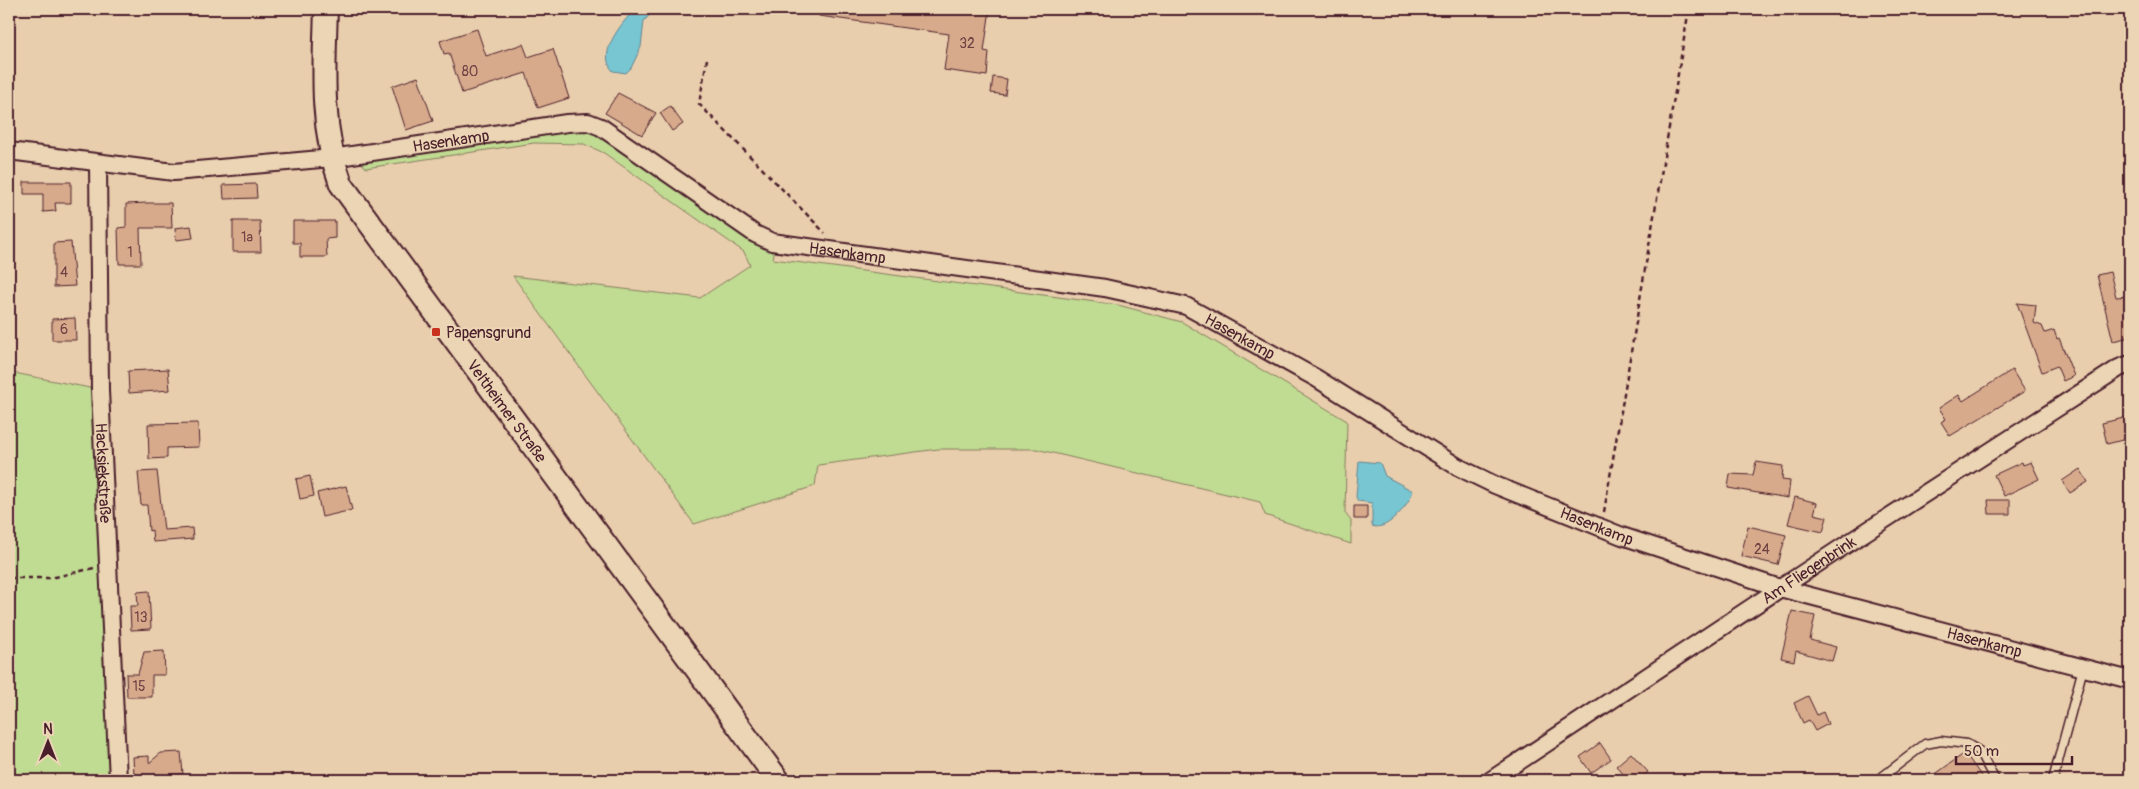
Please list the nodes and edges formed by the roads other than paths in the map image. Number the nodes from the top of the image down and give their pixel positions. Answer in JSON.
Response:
{"nodes":[{"id":1,"x":326,"y":9,"type":"edge"},
{"id":2,"x":9,"y":151,"type":"edge"},
{"id":3,"x":332,"y":158,"type":"junction"},
{"id":4,"x":98,"y":164,"type":"junction"},
{"id":5,"x":2130,"y":364,"type":"edge"},
{"id":6,"x":1780,"y":588,"type":"junction"},
{"id":7,"x":2083,"y":668,"type":"junction"},
{"id":8,"x":2130,"y":680,"type":"edge"},
{"id":9,"x":118,"y":780,"type":"edge"},
{"id":10,"x":778,"y":780,"type":"edge"},
{"id":11,"x":1491,"y":780,"type":"edge"},
{"id":12,"x":1878,"y":780,"type":"edge"},
{"id":13,"x":1995,"y":780,"type":"edge"},
{"id":14,"x":2053,"y":780,"type":"edge"}],
"edges":[{"from":1,"to":3,"type":"main road","name":"Veltheimer Straße"},
{"from":2,"to":4,"type":"street"},
{"from":3,"to":4,"type":"street"},
{"from":3,"to":6,"type":"street","name":"Hasenkamp"},
{"from":3,"to":10,"type":"main road","name":"Veltheimer Straße"},
{"from":4,"to":9,"type":"street","name":"Hacksiekstraße"},
{"from":5,"to":6,"type":"street","name":"Am Fliegenbrink"},
{"from":6,"to":7,"type":"street","name":"Hasenkamp"},
{"from":6,"to":11,"type":"street","name":"Am Fliegenbrink"},
{"from":7,"to":8,"type":"street","name":"Hasenkamp"},
{"from":7,"to":14,"type":"lane"},
{"from":12,"to":13,"type":"lane"}]}
